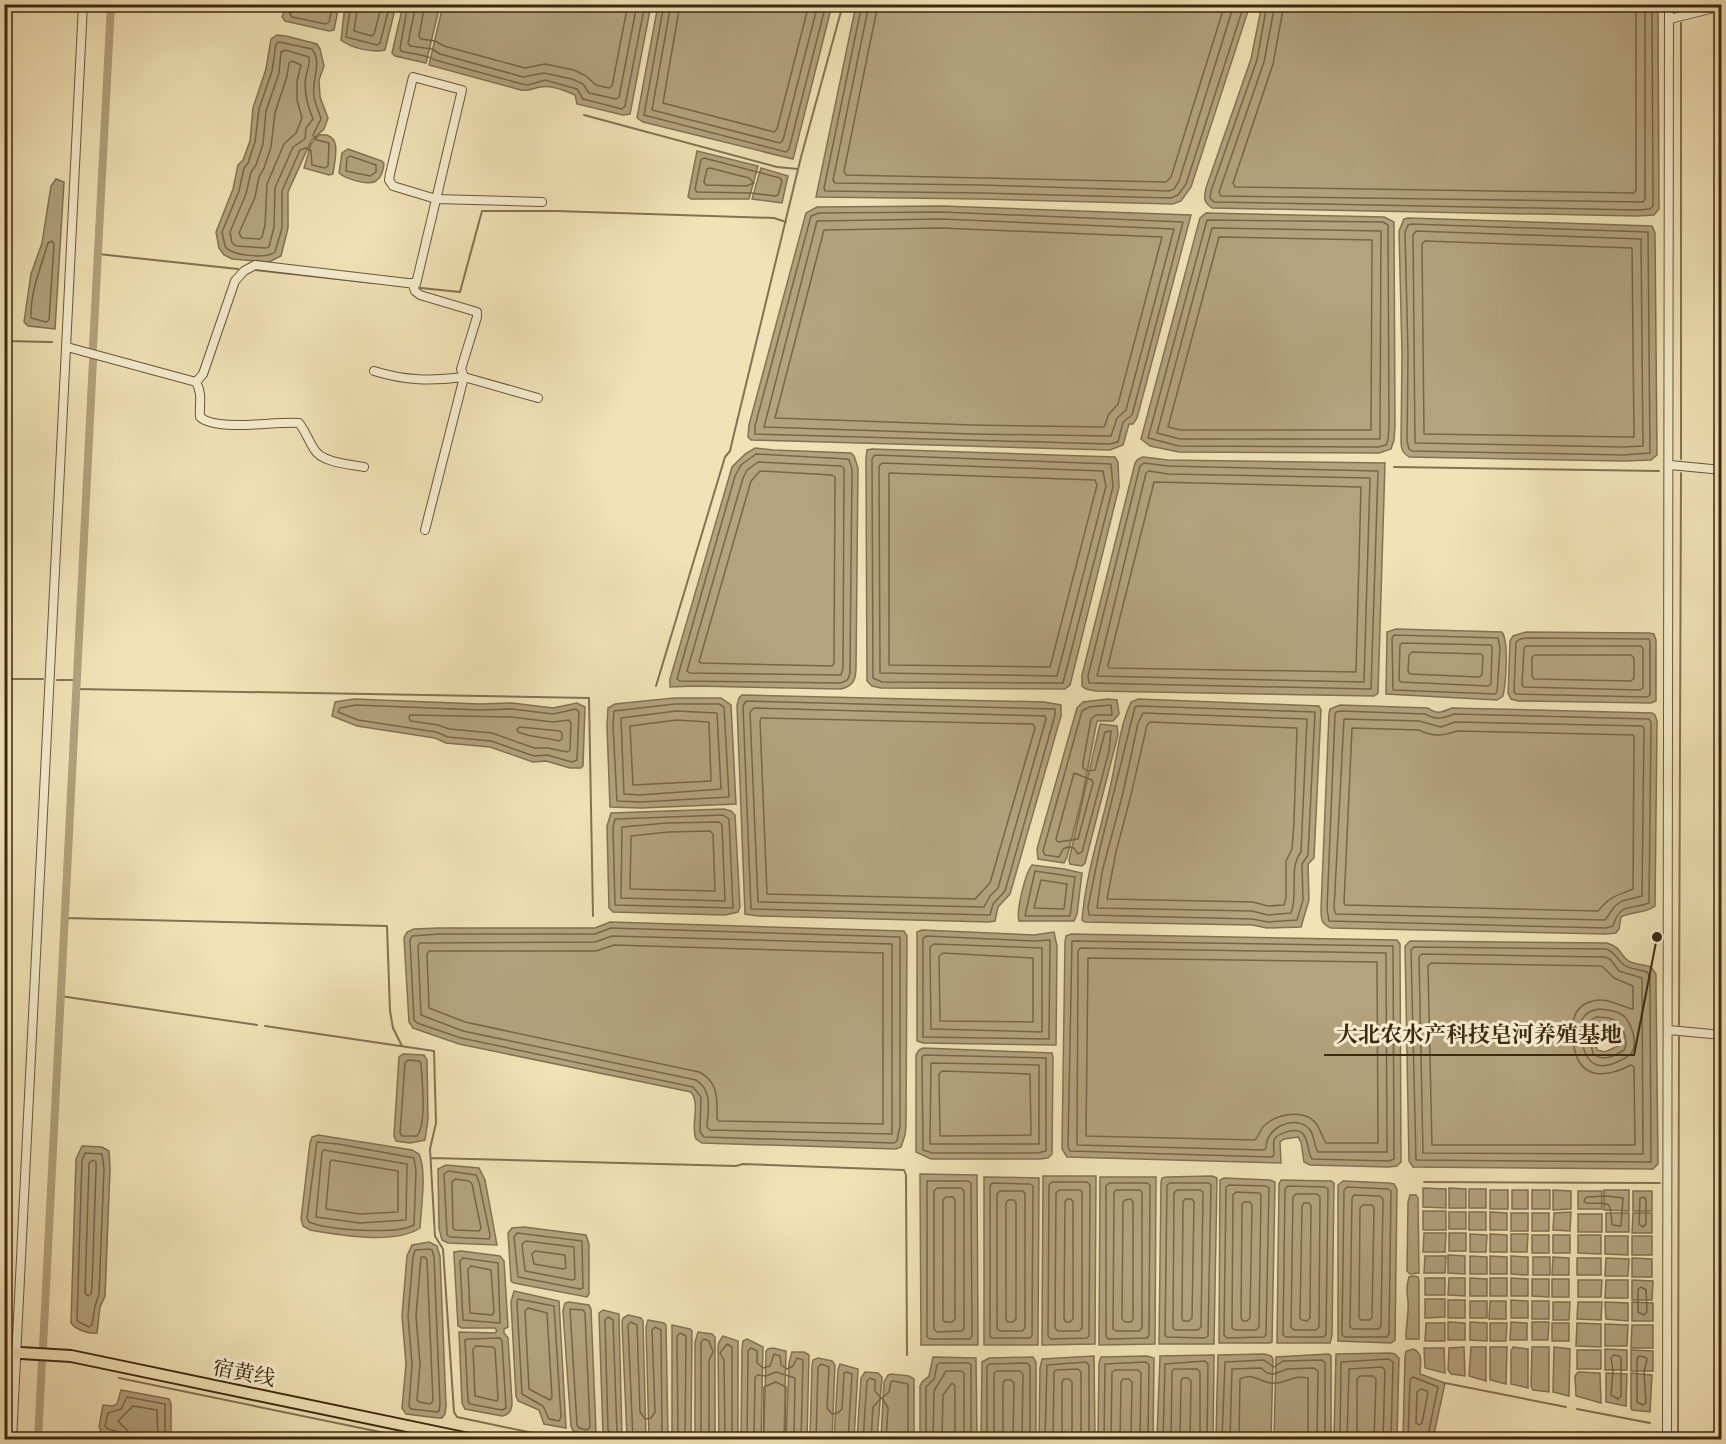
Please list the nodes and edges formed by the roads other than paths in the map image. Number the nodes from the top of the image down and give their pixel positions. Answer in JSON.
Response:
{"nodes":[{"id":1,"x":83,"y":4,"type":"edge"},
{"id":2,"x":1670,"y":4,"type":"edge"},
{"id":3,"x":1719,"y":6,"type":"edge"},
{"id":4,"x":1670,"y":19,"type":"junction"},
{"id":5,"x":436,"y":199,"type":"junction"},
{"id":6,"x":542,"y":202,"type":"dead end"},
{"id":7,"x":412,"y":283,"type":"junction"},
{"id":8,"x":67,"y":346,"type":"junction"},
{"id":9,"x":374,"y":372,"type":"dead end"},
{"id":10,"x":464,"y":376,"type":"junction"},
{"id":11,"x":196,"y":382,"type":"junction"},
{"id":12,"x":538,"y":398,"type":"dead end"},
{"id":13,"x":1670,"y":465,"type":"junction"},
{"id":14,"x":364,"y":467,"type":"dead end"},
{"id":15,"x":1720,"y":470,"type":"edge"},
{"id":16,"x":425,"y":530,"type":"dead end"},
{"id":17,"x":1669,"y":1030,"type":"junction"},
{"id":18,"x":1720,"y":1035,"type":"edge"},
{"id":19,"x":10,"y":1352,"type":"edge"},
{"id":20,"x":12,"y":1440,"type":"edge"},
{"id":21,"x":474,"y":1440,"type":"edge"},
{"id":22,"x":1667,"y":1440,"type":"edge"}],
"edges":[{"from":1,"to":8,"type":"street"},
{"from":2,"to":4,"type":"street"},
{"from":3,"to":4,"type":"street"},
{"from":4,"to":13,"type":"street"},
{"from":5,"to":5,"type":"street"},
{"from":5,"to":6,"type":"street"},
{"from":5,"to":7,"type":"street"},
{"from":7,"to":10,"type":"street"},
{"from":7,"to":11,"type":"street"},
{"from":8,"to":11,"type":"street"},
{"from":8,"to":19,"type":"street"},
{"from":9,"to":10,"type":"street"},
{"from":10,"to":12,"type":"street"},
{"from":10,"to":16,"type":"street"},
{"from":11,"to":14,"type":"street"},
{"from":13,"to":15,"type":"street"},
{"from":13,"to":17,"type":"street"},
{"from":17,"to":18,"type":"street"},
{"from":17,"to":22,"type":"street"},
{"from":19,"to":20,"type":"street"},
{"from":19,"to":21,"type":"main road","name":"宿黄线"}]}
